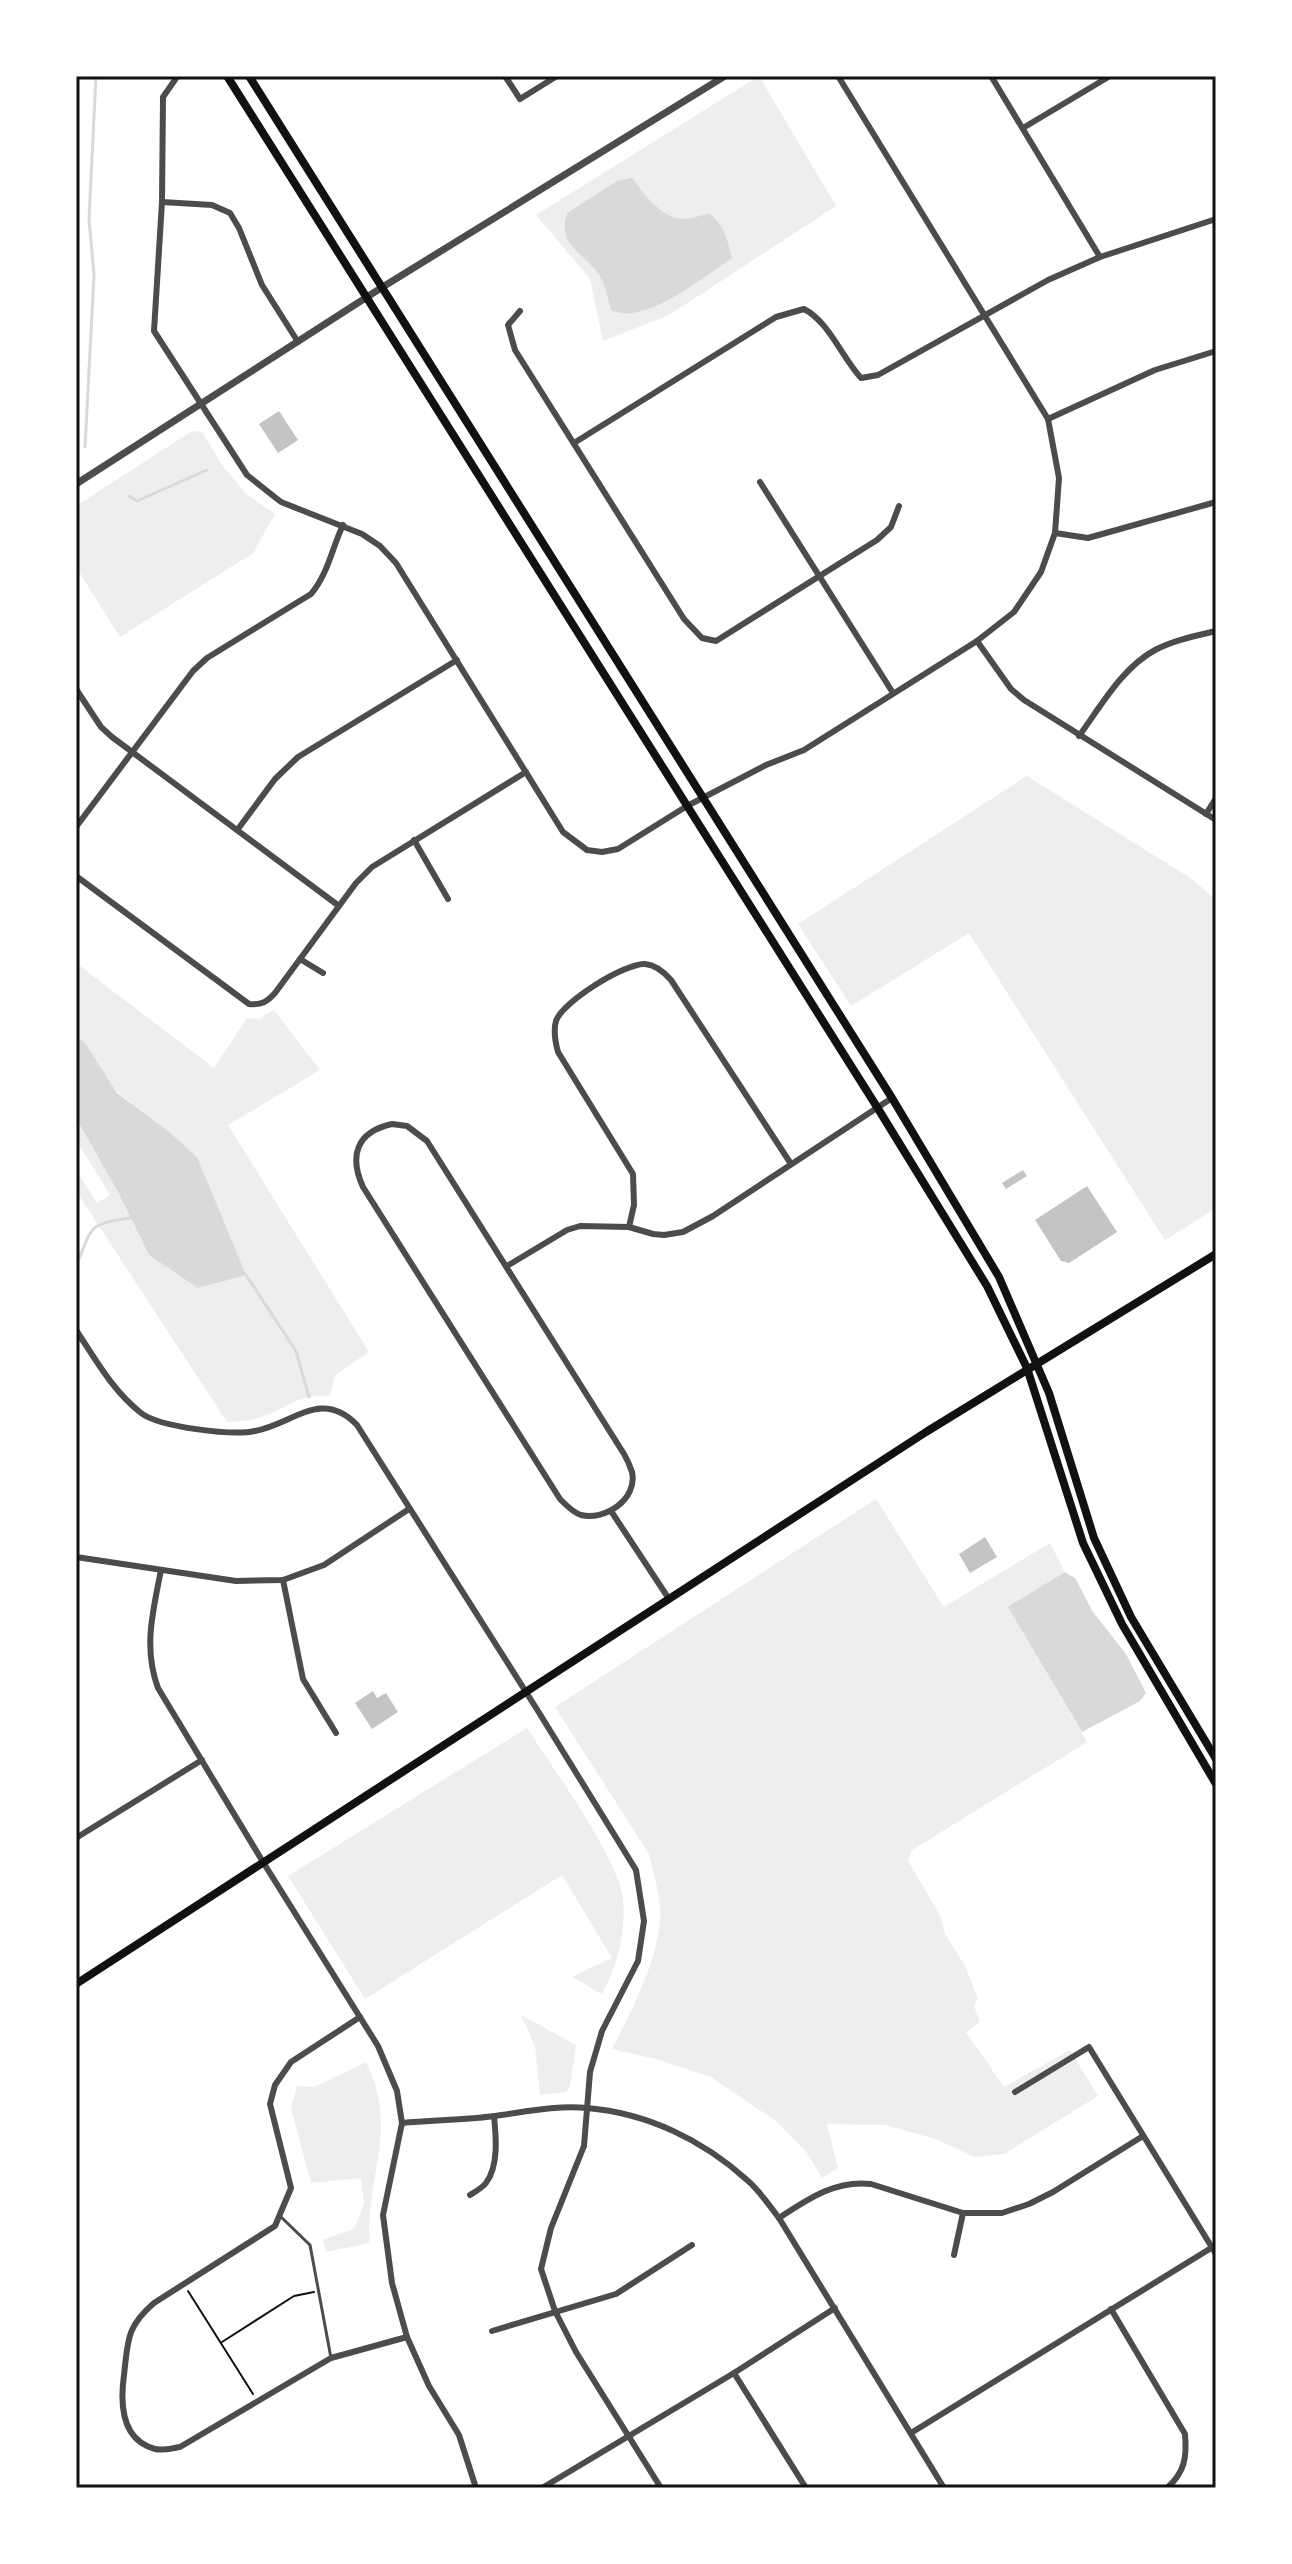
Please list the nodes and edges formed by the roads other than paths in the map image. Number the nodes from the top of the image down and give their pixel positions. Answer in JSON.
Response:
{"nodes":[{"id":1,"x":227,"y":76,"type":"edge"},
{"id":2,"x":249,"y":76,"type":"edge"},
{"id":3,"x":505,"y":76,"type":"edge"},
{"id":4,"x":557,"y":76,"type":"edge"},
{"id":5,"x":725,"y":76,"type":"edge"},
{"id":6,"x":838,"y":76,"type":"edge"},
{"id":7,"x":991,"y":76,"type":"edge"},
{"id":8,"x":1110,"y":76,"type":"edge"},
{"id":9,"x":177,"y":77,"type":"edge"},
{"id":10,"x":1023,"y":128,"type":"junction"},
{"id":11,"x":162,"y":202,"type":"junction"},
{"id":12,"x":1216,"y":219,"type":"edge"},
{"id":13,"x":1100,"y":257,"type":"junction"},
{"id":14,"x":381,"y":288,"type":"junction"},
{"id":15,"x":366,"y":299,"type":"junction"},
{"id":16,"x":520,"y":311,"type":"dead end"},
{"id":17,"x":987,"y":315,"type":"junction"},
{"id":18,"x":298,"y":342,"type":"junction"},
{"id":19,"x":1216,"y":351,"type":"edge"},
{"id":20,"x":201,"y":404,"type":"junction"},
{"id":21,"x":1048,"y":419,"type":"junction"},
{"id":22,"x":574,"y":443,"type":"junction"},
{"id":23,"x":760,"y":482,"type":"dead end"},
{"id":24,"x":76,"y":484,"type":"edge"},
{"id":25,"x":1216,"y":502,"type":"edge"},
{"id":26,"x":899,"y":506,"type":"dead end"},
{"id":27,"x":343,"y":525,"type":"junction"},
{"id":28,"x":1055,"y":533,"type":"junction"},
{"id":29,"x":820,"y":576,"type":"junction"},
{"id":30,"x":1216,"y":631,"type":"edge"},
{"id":31,"x":977,"y":641,"type":"junction"},
{"id":32,"x":457,"y":660,"type":"junction"},
{"id":33,"x":76,"y":689,"type":"edge"},
{"id":34,"x":893,"y":693,"type":"junction"},
{"id":35,"x":1079,"y":736,"type":"junction"},
{"id":36,"x":131,"y":753,"type":"junction"},
{"id":37,"x":526,"y":772,"type":"junction"},
{"id":38,"x":1216,"y":798,"type":"edge"},
{"id":39,"x":703,"y":799,"type":"junction"},
{"id":40,"x":687,"y":806,"type":"junction"},
{"id":41,"x":1206,"y":814,"type":"junction"},
{"id":42,"x":1216,"y":820,"type":"edge"},
{"id":43,"x":76,"y":827,"type":"edge"},
{"id":44,"x":238,"y":829,"type":"junction"},
{"id":45,"x":414,"y":840,"type":"junction"},
{"id":46,"x":76,"y":876,"type":"edge"},
{"id":47,"x":448,"y":899,"type":"dead end"},
{"id":48,"x":339,"y":906,"type":"junction"},
{"id":49,"x":300,"y":959,"type":"junction"},
{"id":50,"x":323,"y":973,"type":"dead end"},
{"id":51,"x":892,"y":1098,"type":"junction"},
{"id":52,"x":877,"y":1107,"type":"junction"},
{"id":53,"x":791,"y":1164,"type":"junction"},
{"id":54,"x":629,"y":1227,"type":"junction"},
{"id":55,"x":1216,"y":1254,"type":"edge"},
{"id":56,"x":507,"y":1266,"type":"junction"},
{"id":57,"x":76,"y":1330,"type":"edge"},
{"id":58,"x":1036,"y":1363,"type":"junction"},
{"id":59,"x":1027,"y":1368,"type":"junction"},
{"id":60,"x":409,"y":1509,"type":"junction"},
{"id":61,"x":611,"y":1511,"type":"junction"},
{"id":62,"x":76,"y":1557,"type":"edge"},
{"id":63,"x":161,"y":1570,"type":"junction"},
{"id":64,"x":283,"y":1580,"type":"junction"},
{"id":65,"x":669,"y":1599,"type":"junction"},
{"id":66,"x":526,"y":1693,"type":"junction"},
{"id":67,"x":336,"y":1733,"type":"dead end"},
{"id":68,"x":1216,"y":1759,"type":"edge"},
{"id":69,"x":202,"y":1760,"type":"junction"},
{"id":70,"x":1216,"y":1784,"type":"edge"},
{"id":71,"x":76,"y":1838,"type":"edge"},
{"id":72,"x":263,"y":1862,"type":"junction"},
{"id":73,"x":76,"y":1984,"type":"edge"},
{"id":74,"x":360,"y":2017,"type":"junction"},
{"id":75,"x":1015,"y":2092,"type":"dead end"},
{"id":76,"x":586,"y":2107,"type":"junction"},
{"id":77,"x":494,"y":2116,"type":"junction"},
{"id":78,"x":402,"y":2123,"type":"junction"},
{"id":79,"x":1143,"y":2136,"type":"junction"},
{"id":80,"x":470,"y":2195,"type":"dead end"},
{"id":81,"x":963,"y":2213,"type":"junction"},
{"id":82,"x":280,"y":2216,"type":"junction"},
{"id":83,"x":779,"y":2218,"type":"junction"},
{"id":84,"x":692,"y":2245,"type":"dead end"},
{"id":85,"x":1215,"y":2249,"type":"edge"},
{"id":86,"x":954,"y":2255,"type":"dead end"},
{"id":87,"x":835,"y":2308,"type":"junction"},
{"id":88,"x":1111,"y":2309,"type":"junction"},
{"id":89,"x":555,"y":2311,"type":"junction"},
{"id":90,"x":492,"y":2331,"type":"dead end"},
{"id":91,"x":407,"y":2337,"type":"junction"},
{"id":92,"x":331,"y":2358,"type":"junction"},
{"id":93,"x":734,"y":2373,"type":"junction"},
{"id":94,"x":911,"y":2433,"type":"junction"},
{"id":95,"x":629,"y":2435,"type":"junction"},
{"id":96,"x":476,"y":2488,"type":"edge"},
{"id":97,"x":542,"y":2488,"type":"edge"},
{"id":98,"x":661,"y":2488,"type":"edge"},
{"id":99,"x":806,"y":2488,"type":"edge"},
{"id":100,"x":944,"y":2488,"type":"edge"},
{"id":101,"x":1167,"y":2488,"type":"edge"}],
"edges":[{"from":1,"to":15,"type":"main road"},
{"from":2,"to":14,"type":"main road"},
{"from":3,"to":4,"type":"street"},
{"from":5,"to":14,"type":"street"},
{"from":6,"to":17,"type":"street"},
{"from":7,"to":10,"type":"street"},
{"from":8,"to":10,"type":"street"},
{"from":9,"to":11,"type":"street"},
{"from":10,"to":13,"type":"street"},
{"from":11,"to":18,"type":"street"},
{"from":11,"to":20,"type":"street"},
{"from":12,"to":13,"type":"street"},
{"from":13,"to":17,"type":"street"},
{"from":14,"to":15,"type":"street"},
{"from":14,"to":39,"type":"main road"},
{"from":15,"to":18,"type":"street"},
{"from":15,"to":40,"type":"main road"},
{"from":16,"to":22,"type":"street"},
{"from":17,"to":21,"type":"street"},
{"from":17,"to":22,"type":"street"},
{"from":18,"to":20,"type":"street"},
{"from":19,"to":21,"type":"street"},
{"from":20,"to":24,"type":"street"},
{"from":20,"to":27,"type":"street"},
{"from":21,"to":28,"type":"street"},
{"from":22,"to":29,"type":"street"},
{"from":23,"to":29,"type":"street"},
{"from":25,"to":28,"type":"street"},
{"from":26,"to":29,"type":"street"},
{"from":27,"to":32,"type":"street"},
{"from":27,"to":36,"type":"street"},
{"from":28,"to":31,"type":"street"},
{"from":29,"to":34,"type":"street"},
{"from":30,"to":35,"type":"street"},
{"from":31,"to":34,"type":"street"},
{"from":31,"to":35,"type":"street"},
{"from":32,"to":37,"type":"street"},
{"from":32,"to":44,"type":"street"},
{"from":33,"to":36,"type":"street"},
{"from":34,"to":39,"type":"street"},
{"from":35,"to":41,"type":"street"},
{"from":36,"to":43,"type":"street"},
{"from":36,"to":44,"type":"street"},
{"from":37,"to":40,"type":"street"},
{"from":37,"to":45,"type":"street"},
{"from":38,"to":41,"type":"street"},
{"from":39,"to":40,"type":"street"},
{"from":39,"to":51,"type":"main road"},
{"from":40,"to":52,"type":"main road"},
{"from":41,"to":42,"type":"street"},
{"from":44,"to":48,"type":"street"},
{"from":45,"to":47,"type":"street"},
{"from":45,"to":48,"type":"street"},
{"from":46,"to":49,"type":"street"},
{"from":48,"to":49,"type":"street"},
{"from":49,"to":50,"type":"street"},
{"from":51,"to":52,"type":"street"},
{"from":51,"to":58,"type":"main road"},
{"from":52,"to":53,"type":"street"},
{"from":52,"to":59,"type":"main road"},
{"from":53,"to":54,"type":"street"},
{"from":53,"to":54,"type":"street"},
{"from":54,"to":56,"type":"street"},
{"from":55,"to":58,"type":"main road"},
{"from":56,"to":61,"type":"street"},
{"from":56,"to":61,"type":"street"},
{"from":57,"to":60,"type":"street"},
{"from":58,"to":59,"type":"main road"},
{"from":58,"to":68,"type":"main road"},
{"from":59,"to":65,"type":"main road"},
{"from":59,"to":70,"type":"main road"},
{"from":60,"to":64,"type":"street"},
{"from":60,"to":66,"type":"street"},
{"from":61,"to":65,"type":"street"},
{"from":62,"to":63,"type":"street"},
{"from":63,"to":64,"type":"street"},
{"from":63,"to":69,"type":"street"},
{"from":64,"to":67,"type":"street"},
{"from":65,"to":66,"type":"main road"},
{"from":66,"to":72,"type":"main road"},
{"from":66,"to":76,"type":"street"},
{"from":69,"to":71,"type":"street"},
{"from":69,"to":72,"type":"street"},
{"from":72,"to":73,"type":"main road"},
{"from":72,"to":74,"type":"street"},
{"from":74,"to":78,"type":"street"},
{"from":74,"to":82,"type":"street"},
{"from":75,"to":79,"type":"street"},
{"from":76,"to":77,"type":"street"},
{"from":76,"to":83,"type":"street"},
{"from":76,"to":89,"type":"street"},
{"from":77,"to":78,"type":"street"},
{"from":77,"to":80,"type":"street"},
{"from":78,"to":91,"type":"street"},
{"from":79,"to":81,"type":"street"},
{"from":79,"to":85,"type":"street"},
{"from":81,"to":83,"type":"street"},
{"from":81,"to":86,"type":"street"},
{"from":82,"to":92,"type":"lane"},
{"from":82,"to":92,"type":"street"},
{"from":83,"to":87,"type":"street"},
{"from":84,"to":89,"type":"street"},
{"from":85,"to":88,"type":"street"},
{"from":87,"to":93,"type":"street"},
{"from":87,"to":94,"type":"street"},
{"from":88,"to":94,"type":"street"},
{"from":88,"to":101,"type":"street"},
{"from":89,"to":90,"type":"street"},
{"from":89,"to":95,"type":"street"},
{"from":91,"to":92,"type":"street"},
{"from":91,"to":96,"type":"street"},
{"from":93,"to":95,"type":"street"},
{"from":93,"to":99,"type":"street"},
{"from":94,"to":100,"type":"street"},
{"from":95,"to":97,"type":"street"},
{"from":95,"to":98,"type":"street"}]}
